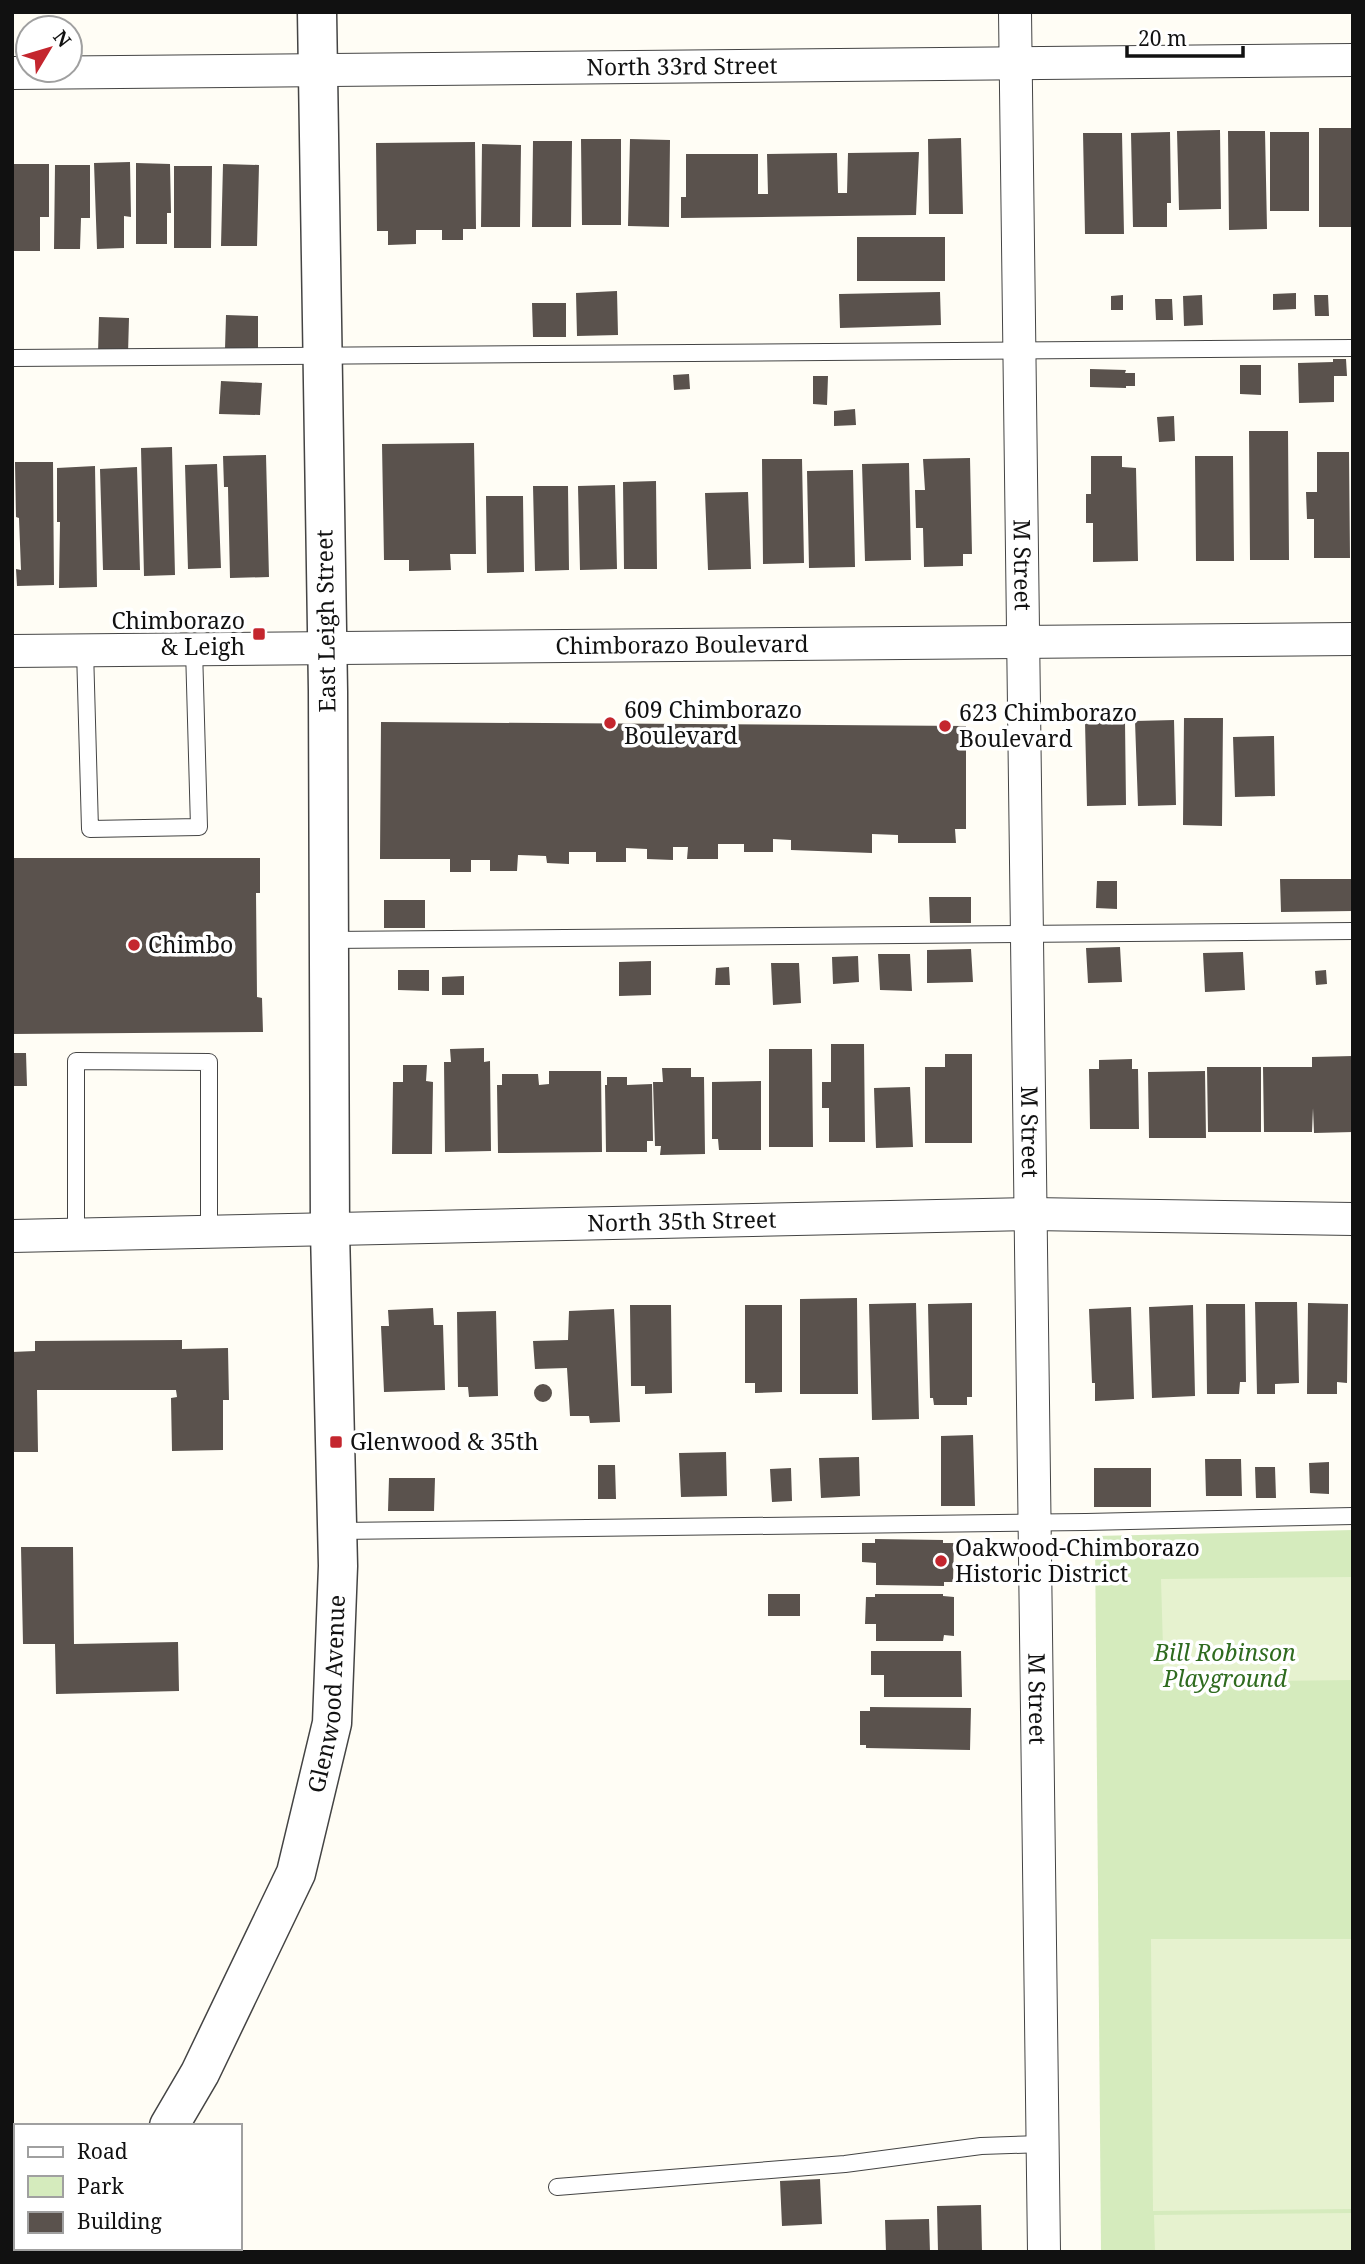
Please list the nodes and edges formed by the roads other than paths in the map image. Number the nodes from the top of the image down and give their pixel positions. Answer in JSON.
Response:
{"nodes":[{"id":1,"x":317,"y":12,"type":"edge"},
{"id":2,"x":1015,"y":12,"type":"edge"},
{"id":3,"x":1353,"y":60,"type":"edge"},
{"id":4,"x":1016,"y":64,"type":"junction"},
{"id":5,"x":318,"y":70,"type":"junction"},
{"id":6,"x":12,"y":73,"type":"edge"},
{"id":7,"x":1353,"y":348,"type":"edge"},
{"id":8,"x":1020,"y":349,"type":"junction"},
{"id":9,"x":322,"y":356,"type":"junction"},
{"id":10,"x":12,"y":358,"type":"edge"},
{"id":11,"x":1353,"y":639,"type":"edge"},
{"id":12,"x":1024,"y":641,"type":"junction"},
{"id":13,"x":326,"y":648,"type":"junction"},
{"id":14,"x":194,"y":649,"type":"junction"},
{"id":15,"x":85,"y":650,"type":"junction"},
{"id":16,"x":12,"y":651,"type":"edge"},
{"id":17,"x":1353,"y":930,"type":"edge"},
{"id":18,"x":1027,"y":933,"type":"junction"},
{"id":19,"x":329,"y":940,"type":"junction"},
{"id":20,"x":1031,"y":1214,"type":"junction"},
{"id":21,"x":1353,"y":1219,"type":"edge"},
{"id":22,"x":330,"y":1231,"type":"junction"},
{"id":23,"x":209,"y":1233,"type":"junction"},
{"id":24,"x":12,"y":1236,"type":"edge"},
{"id":25,"x":76,"y":1236,"type":"junction"},
{"id":26,"x":1353,"y":1516,"type":"edge"},
{"id":27,"x":1035,"y":1522,"type":"junction"},
{"id":28,"x":337,"y":1531,"type":"junction"},
{"id":29,"x":170,"y":2124,"type":"edge"},
{"id":30,"x":1043,"y":2144,"type":"junction"},
{"id":31,"x":557,"y":2187,"type":"dead end"},
{"id":32,"x":1044,"y":2252,"type":"edge"}],
"edges":[{"from":1,"to":5,"type":"street","name":"East Leigh Street"},
{"from":2,"to":4,"type":"street","name":"M Street"},
{"from":3,"to":4,"type":"street","name":"North 33rd Street"},
{"from":4,"to":5,"type":"street","name":"North 33rd Street"},
{"from":4,"to":8,"type":"street","name":"M Street"},
{"from":5,"to":6,"type":"street","name":"North 33rd Street"},
{"from":5,"to":9,"type":"street","name":"East Leigh Street"},
{"from":7,"to":8,"type":"lane"},
{"from":8,"to":9,"type":"lane"},
{"from":8,"to":12,"type":"street","name":"M Street"},
{"from":9,"to":10,"type":"lane"},
{"from":9,"to":13,"type":"street","name":"East Leigh Street"},
{"from":11,"to":12,"type":"street","name":"Chimborazo Boulevard"},
{"from":12,"to":13,"type":"street","name":"Chimborazo Boulevard"},
{"from":12,"to":18,"type":"street","name":"M Street"},
{"from":13,"to":14,"type":"street","name":"Chimborazo Boulevard"},
{"from":13,"to":19,"type":"street","name":"East Leigh Street"},
{"from":14,"to":15,"type":"street","name":"Chimborazo Boulevard"},
{"from":14,"to":15,"type":"lane"},
{"from":15,"to":16,"type":"street","name":"Chimborazo Boulevard"},
{"from":17,"to":18,"type":"lane"},
{"from":18,"to":19,"type":"lane"},
{"from":18,"to":20,"type":"street","name":"M Street"},
{"from":19,"to":22,"type":"street","name":"East Leigh Street"},
{"from":20,"to":21,"type":"street","name":"North 35th Street"},
{"from":20,"to":22,"type":"street","name":"North 35th Street"},
{"from":20,"to":27,"type":"street","name":"M Street"},
{"from":22,"to":23,"type":"street","name":"North 35th Street"},
{"from":22,"to":28,"type":"street","name":"Glenwood Avenue"},
{"from":23,"to":25,"type":"street","name":"North 35th Street"},
{"from":23,"to":25,"type":"lane"},
{"from":24,"to":25,"type":"street","name":"North 35th Street"},
{"from":26,"to":27,"type":"lane"},
{"from":27,"to":28,"type":"lane"},
{"from":27,"to":30,"type":"street","name":"M Street"},
{"from":28,"to":29,"type":"street","name":"Glenwood Avenue"},
{"from":30,"to":31,"type":"lane"},
{"from":30,"to":32,"type":"street","name":"M Street"}]}
